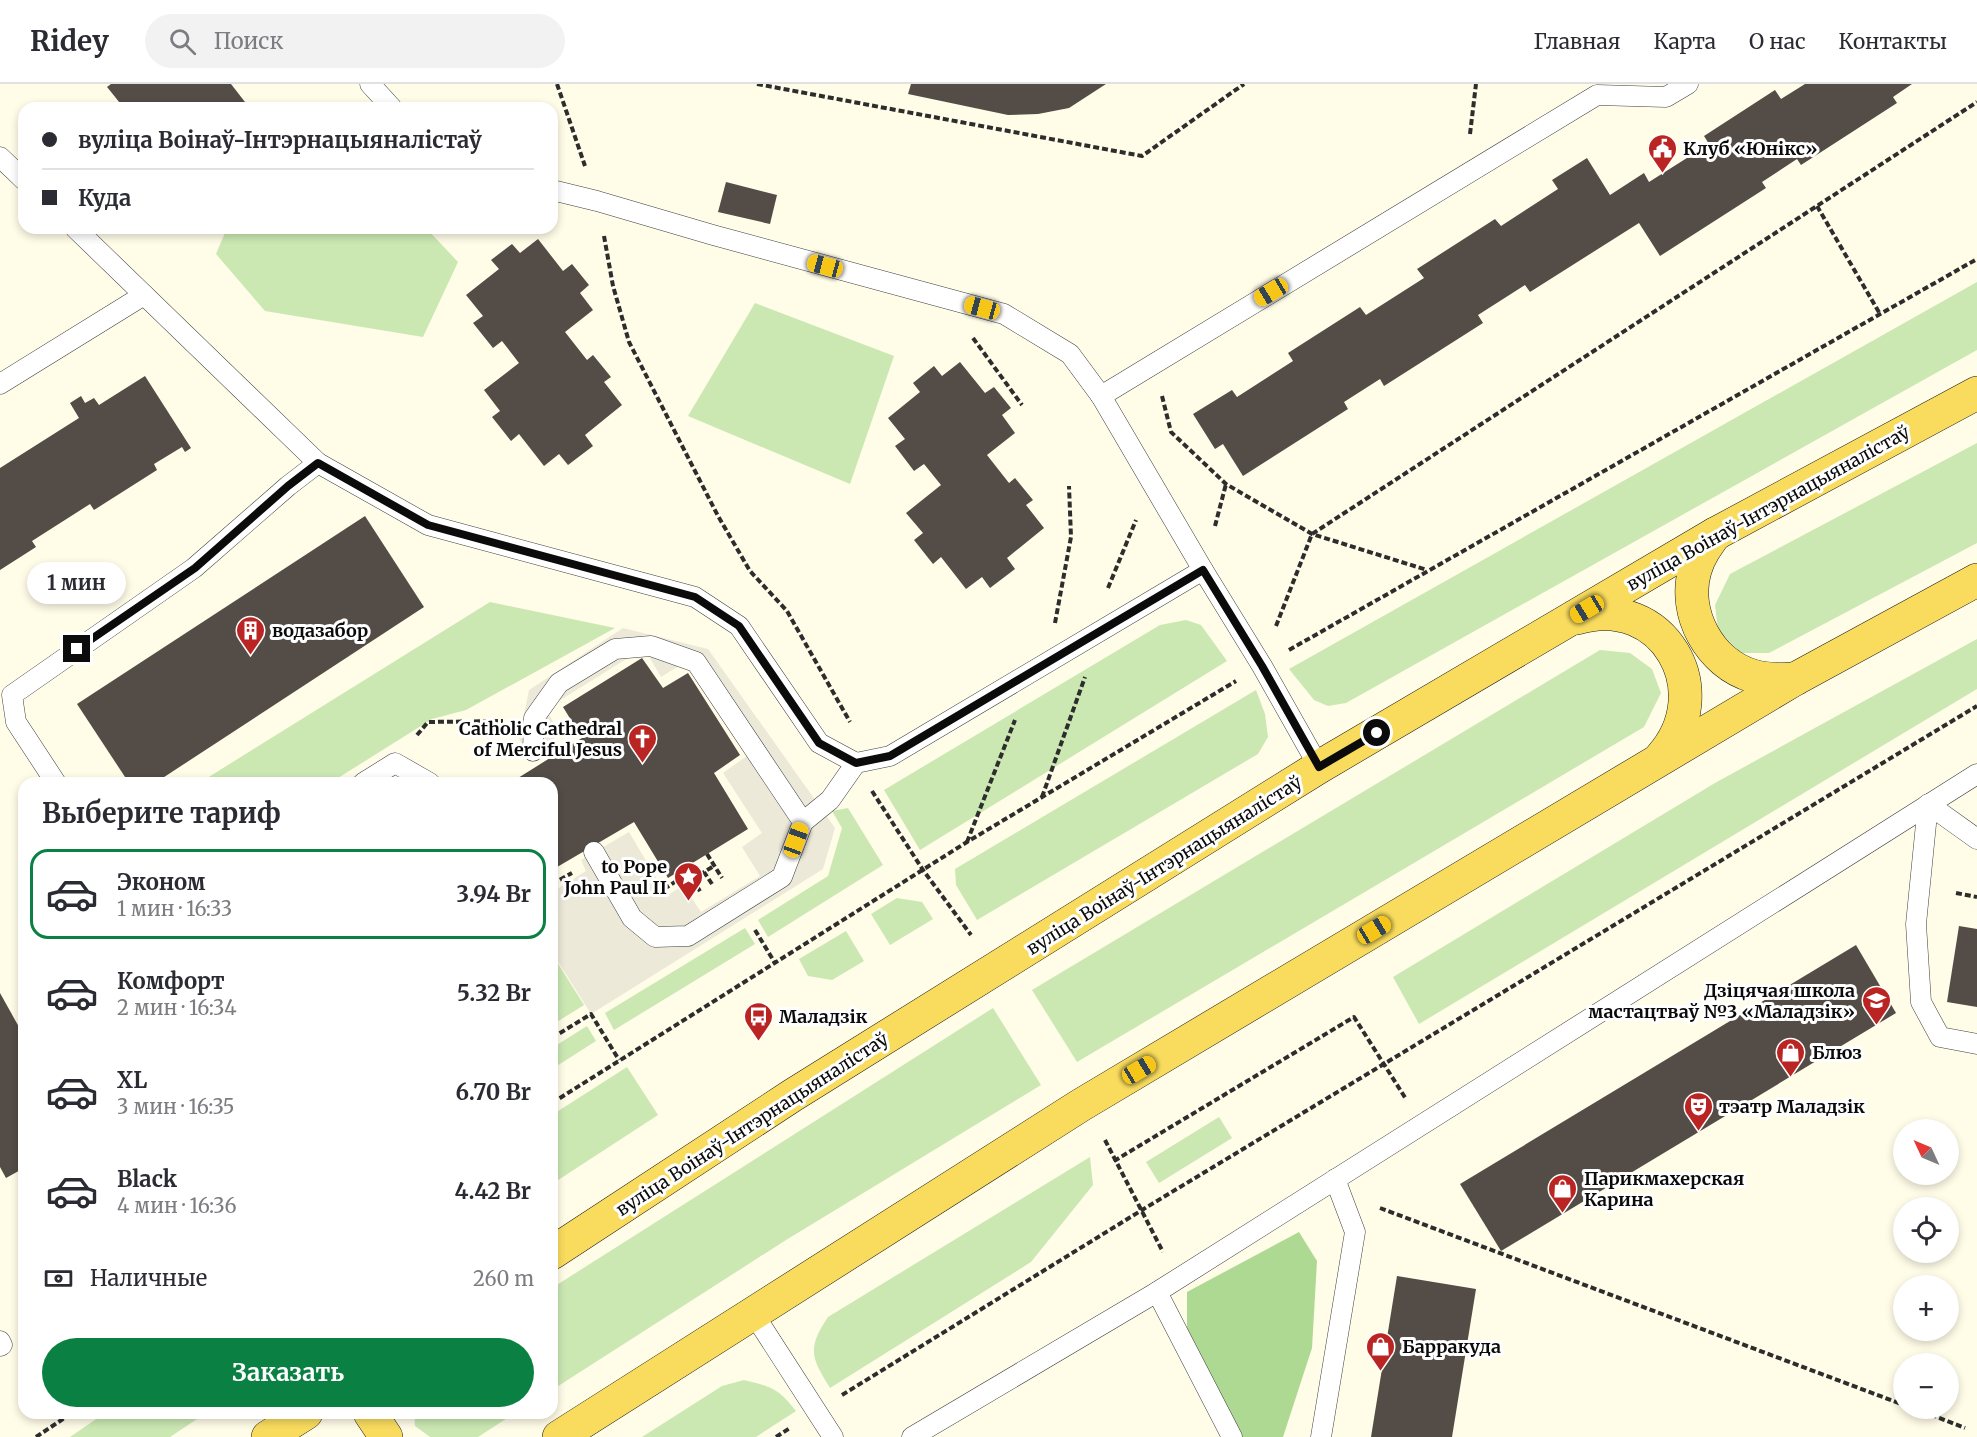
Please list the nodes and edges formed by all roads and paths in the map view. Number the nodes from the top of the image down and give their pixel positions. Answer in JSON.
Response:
{"nodes":[{"id":1,"x":370,"y":84,"type":"edge"},
{"id":2,"x":557,"y":84,"type":"edge"},
{"id":3,"x":757,"y":84,"type":"edge"},
{"id":4,"x":1245,"y":84,"type":"edge"},
{"id":5,"x":1476,"y":84,"type":"edge"},
{"id":6,"x":1688,"y":84,"type":"edge"},
{"id":7,"x":386,"y":102,"type":"edge"},
{"id":8,"x":1977,"y":102,"type":"edge"},
{"id":9,"x":0,"y":156,"type":"edge"},
{"id":10,"x":586,"y":168,"type":"dead end"},
{"id":11,"x":18,"y":174,"type":"edge"},
{"id":12,"x":1465,"y":174,"type":"junction"},
{"id":13,"x":558,"y":191,"type":"edge"},
{"id":14,"x":1817,"y":206,"type":"junction"},
{"id":15,"x":602,"y":231,"type":"dead end"},
{"id":16,"x":81,"y":234,"type":"edge"},
{"id":17,"x":144,"y":295,"type":"junction"},
{"id":18,"x":1880,"y":314,"type":"dead end"},
{"id":19,"x":969,"y":333,"type":"dead end"},
{"id":20,"x":1154,"y":363,"type":"junction"},
{"id":21,"x":0,"y":384,"type":"edge"},
{"id":22,"x":1977,"y":393,"type":"edge"},
{"id":23,"x":1101,"y":396,"type":"junction"},
{"id":24,"x":1022,"y":405,"type":"dead end"},
{"id":25,"x":318,"y":463,"type":"junction"},
{"id":26,"x":1069,"y":486,"type":"dead end"},
{"id":27,"x":1138,"y":514,"type":"dead end"},
{"id":28,"x":1312,"y":534,"type":"junction"},
{"id":29,"x":1715,"y":534,"type":"junction"},
{"id":30,"x":1203,"y":570,"type":"junction"},
{"id":31,"x":1427,"y":570,"type":"dead end"},
{"id":32,"x":1977,"y":580,"type":"edge"},
{"id":33,"x":1106,"y":593,"type":"dead end"},
{"id":34,"x":1569,"y":620,"type":"junction"},
{"id":35,"x":1054,"y":626,"type":"dead end"},
{"id":36,"x":1276,"y":626,"type":"dead end"},
{"id":37,"x":1085,"y":676,"type":"dead end"},
{"id":38,"x":1795,"y":679,"type":"junction"},
{"id":39,"x":1977,"y":706,"type":"edge"},
{"id":40,"x":1019,"y":709,"type":"dead end"},
{"id":41,"x":509,"y":721,"type":"dead end"},
{"id":42,"x":855,"y":731,"type":"dead end"},
{"id":43,"x":417,"y":735,"type":"dead end"},
{"id":44,"x":532,"y":751,"type":"dead end"},
{"id":45,"x":1658,"y":761,"type":"junction"},
{"id":46,"x":856,"y":763,"type":"junction"},
{"id":47,"x":1319,"y":767,"type":"junction"},
{"id":48,"x":1977,"y":774,"type":"edge"},
{"id":49,"x":52,"y":777,"type":"edge"},
{"id":50,"x":373,"y":777,"type":"edge"},
{"id":51,"x":420,"y":777,"type":"edge"},
{"id":52,"x":870,"y":788,"type":"dead end"},
{"id":53,"x":1042,"y":797,"type":"dead end"},
{"id":54,"x":1928,"y":804,"type":"junction"},
{"id":55,"x":802,"y":822,"type":"junction"},
{"id":56,"x":1977,"y":839,"type":"edge"},
{"id":57,"x":967,"y":842,"type":"dead end"},
{"id":58,"x":594,"y":852,"type":"dead end"},
{"id":59,"x":707,"y":854,"type":"dead end"},
{"id":60,"x":577,"y":870,"type":"dead end"},
{"id":61,"x":558,"y":881,"type":"edge"},
{"id":62,"x":664,"y":890,"type":"dead end"},
{"id":63,"x":717,"y":892,"type":"dead end"},
{"id":64,"x":1956,"y":892,"type":"dead end"},
{"id":65,"x":1977,"y":897,"type":"edge"},
{"id":66,"x":704,"y":900,"type":"dead end"},
{"id":67,"x":971,"y":935,"type":"dead end"},
{"id":68,"x":760,"y":939,"type":"dead end"},
{"id":69,"x":775,"y":963,"type":"dead end"},
{"id":70,"x":558,"y":1034,"type":"edge"},
{"id":71,"x":1977,"y":1044,"type":"edge"},
{"id":72,"x":620,"y":1060,"type":"dead end"},
{"id":73,"x":1384,"y":1065,"type":"junction"},
{"id":74,"x":1408,"y":1103,"type":"dead end"},
{"id":75,"x":1105,"y":1140,"type":"dead end"},
{"id":76,"x":1114,"y":1161,"type":"junction"},
{"id":77,"x":1335,"y":1179,"type":"junction"},
{"id":78,"x":1374,"y":1206,"type":"dead end"},
{"id":79,"x":1142,"y":1210,"type":"junction"},
{"id":80,"x":558,"y":1249,"type":"edge"},
{"id":81,"x":1165,"y":1255,"type":"dead end"},
{"id":82,"x":1157,"y":1292,"type":"junction"},
{"id":83,"x":753,"y":1313,"type":"junction"},
{"id":84,"x":0,"y":1341,"type":"edge"},
{"id":85,"x":0,"y":1346,"type":"edge"},
{"id":86,"x":1893,"y":1401,"type":"edge"},
{"id":87,"x":816,"y":1411,"type":"junction"},
{"id":88,"x":63,"y":1419,"type":"edge"},
{"id":89,"x":296,"y":1419,"type":"edge"},
{"id":90,"x":374,"y":1419,"type":"edge"},
{"id":91,"x":1942,"y":1419,"type":"edge"},
{"id":92,"x":1965,"y":1428,"type":"dead end"},
{"id":93,"x":36,"y":1437,"type":"edge"},
{"id":94,"x":268,"y":1437,"type":"edge"},
{"id":95,"x":386,"y":1437,"type":"edge"},
{"id":96,"x":559,"y":1437,"type":"edge"},
{"id":97,"x":776,"y":1437,"type":"edge"},
{"id":98,"x":833,"y":1437,"type":"edge"},
{"id":99,"x":912,"y":1437,"type":"edge"},
{"id":100,"x":1232,"y":1437,"type":"edge"},
{"id":101,"x":1321,"y":1437,"type":"edge"}],
"edges":[{"from":1,"to":7,"type":"lane"},
{"from":2,"to":10,"type":"path"},
{"from":3,"to":4,"type":"path"},
{"from":5,"to":12,"type":"path"},
{"from":6,"to":12,"type":"lane"},
{"from":8,"to":14,"type":"path"},
{"from":9,"to":11,"type":"lane"},
{"from":12,"to":20,"type":"lane"},
{"from":13,"to":23,"type":"lane"},
{"from":14,"to":18,"type":"path"},
{"from":14,"to":28,"type":"path"},
{"from":15,"to":42,"type":"path"},
{"from":16,"to":17,"type":"lane"},
{"from":17,"to":21,"type":"lane"},
{"from":17,"to":25,"type":"lane"},
{"from":19,"to":24,"type":"path"},
{"from":20,"to":23,"type":"lane"},
{"from":20,"to":28,"type":"path"},
{"from":22,"to":29,"type":"main road","name":"вуліца Воінаў-Інтэрнацыяналістаў"},
{"from":23,"to":30,"type":"lane"},
{"from":25,"to":46,"type":"lane"},
{"from":25,"to":49,"type":"lane"},
{"from":26,"to":35,"type":"path"},
{"from":27,"to":33,"type":"path"},
{"from":28,"to":31,"type":"path"},
{"from":28,"to":36,"type":"path"},
{"from":29,"to":34,"type":"main road","name":"вуліца Воінаў-Інтэрнацыяналістаў"},
{"from":29,"to":38,"type":"main road"},
{"from":30,"to":46,"type":"lane"},
{"from":30,"to":47,"type":"lane"},
{"from":32,"to":38,"type":"main road"},
{"from":34,"to":45,"type":"main road"},
{"from":34,"to":47,"type":"main road","name":"вуліца Воінаў-Інтэрнацыяналістаў"},
{"from":37,"to":53,"type":"path"},
{"from":38,"to":45,"type":"main road"},
{"from":39,"to":73,"type":"path"},
{"from":40,"to":57,"type":"path"},
{"from":41,"to":43,"type":"path"},
{"from":44,"to":55,"type":"lane"},
{"from":45,"to":83,"type":"main road"},
{"from":46,"to":55,"type":"lane"},
{"from":47,"to":80,"type":"main road","name":"вуліца Воінаў-Інтэрнацыяналістаў"},
{"from":48,"to":54,"type":"lane"},
{"from":50,"to":51,"type":"lane"},
{"from":52,"to":67,"type":"path"},
{"from":54,"to":56,"type":"lane"},
{"from":54,"to":71,"type":"lane"},
{"from":54,"to":77,"type":"lane"},
{"from":55,"to":58,"type":"lane"},
{"from":59,"to":63,"type":"path"},
{"from":60,"to":61,"type":"path"},
{"from":62,"to":66,"type":"path"},
{"from":64,"to":65,"type":"path"},
{"from":68,"to":69,"type":"path"},
{"from":70,"to":72,"type":"path"},
{"from":73,"to":74,"type":"path"},
{"from":73,"to":76,"type":"path"},
{"from":73,"to":79,"type":"path"},
{"from":75,"to":76,"type":"path"},
{"from":76,"to":79,"type":"path"},
{"from":77,"to":82,"type":"lane"},
{"from":77,"to":101,"type":"lane"},
{"from":78,"to":86,"type":"path"},
{"from":79,"to":81,"type":"path"},
{"from":79,"to":87,"type":"path"},
{"from":82,"to":99,"type":"lane"},
{"from":82,"to":100,"type":"lane"},
{"from":83,"to":87,"type":"lane"},
{"from":83,"to":96,"type":"main road"},
{"from":84,"to":85,"type":"lane"},
{"from":87,"to":97,"type":"path"},
{"from":87,"to":98,"type":"lane"},
{"from":88,"to":93,"type":"path"},
{"from":89,"to":94,"type":"main road"},
{"from":90,"to":95,"type":"main road"},
{"from":91,"to":92,"type":"path"}]}
